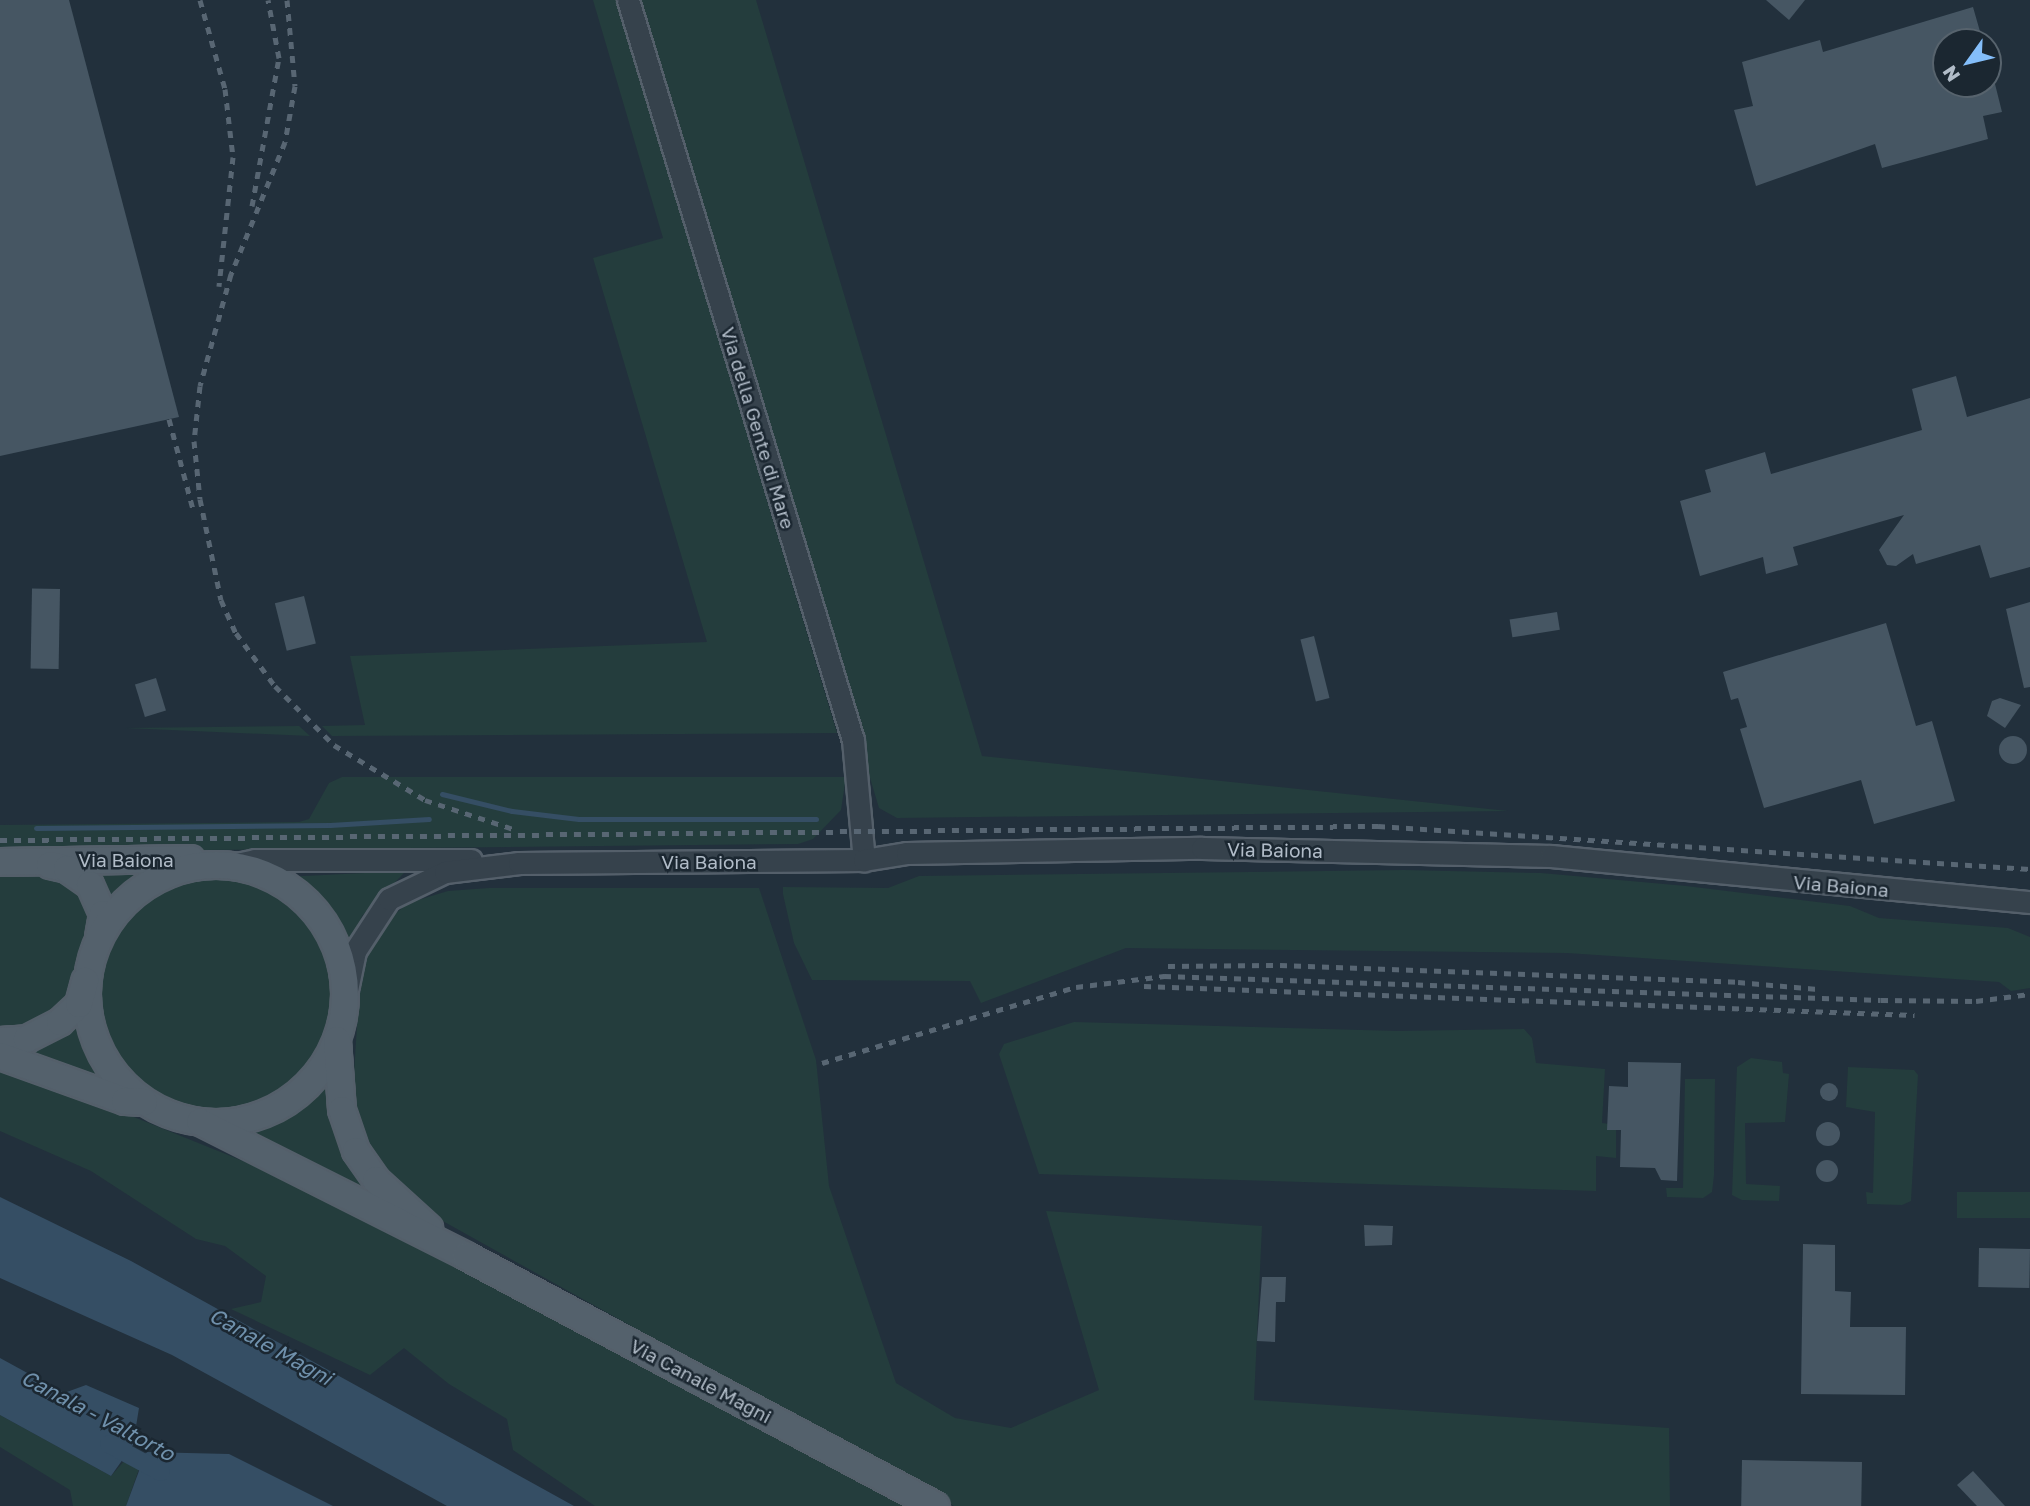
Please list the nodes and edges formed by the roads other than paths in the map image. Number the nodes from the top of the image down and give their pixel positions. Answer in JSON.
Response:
{"nodes":[{"id":1,"x":628,"y":0,"type":"edge"},
{"id":2,"x":27,"y":860,"type":"junction"},
{"id":3,"x":864,"y":860,"type":"junction"},
{"id":4,"x":0,"y":862,"type":"edge"},
{"id":5,"x":519,"y":863,"type":"junction"},
{"id":6,"x":228,"y":864,"type":"junction"},
{"id":7,"x":2030,"y":902,"type":"edge"},
{"id":8,"x":99,"y":937,"type":"junction"},
{"id":9,"x":89,"y":965,"type":"junction"},
{"id":10,"x":346,"y":995,"type":"junction"},
{"id":11,"x":337,"y":1040,"type":"junction"},
{"id":12,"x":0,"y":1041,"type":"edge"},
{"id":13,"x":0,"y":1056,"type":"edge"},
{"id":14,"x":145,"y":1102,"type":"junction"},
{"id":15,"x":200,"y":1122,"type":"junction"},
{"id":16,"x":466,"y":1256,"type":"junction"},
{"id":17,"x":936,"y":1506,"type":"edge"}],
"edges":[{"from":1,"to":3,"type":"street","name":"Via della Gente di Mare"},
{"from":2,"to":4,"type":"main road","name":"Via Baiona"},
{"from":2,"to":6,"type":"main road","name":"Via Baiona"},
{"from":2,"to":8,"type":"main road","name":"Via Baiona"},
{"from":3,"to":5,"type":"street","name":"Via Baiona"},
{"from":3,"to":7,"type":"street","name":"Via Baiona"},
{"from":5,"to":6,"type":"street","name":"Via Baiona"},
{"from":5,"to":10,"type":"street","name":"Via Baiona"},
{"from":6,"to":8,"type":"main road"},
{"from":6,"to":10,"type":"main road"},
{"from":8,"to":9,"type":"main road"},
{"from":9,"to":12,"type":"main road"},
{"from":9,"to":14,"type":"main road"},
{"from":10,"to":11,"type":"main road"},
{"from":11,"to":15,"type":"main road"},
{"from":11,"to":16,"type":"main road","name":"Via Canale Magni"},
{"from":13,"to":14,"type":"main road"},
{"from":14,"to":15,"type":"main road"},
{"from":15,"to":16,"type":"main road","name":"Via Canale Magni"},
{"from":16,"to":17,"type":"main road","name":"Via Canale Magni"}]}
